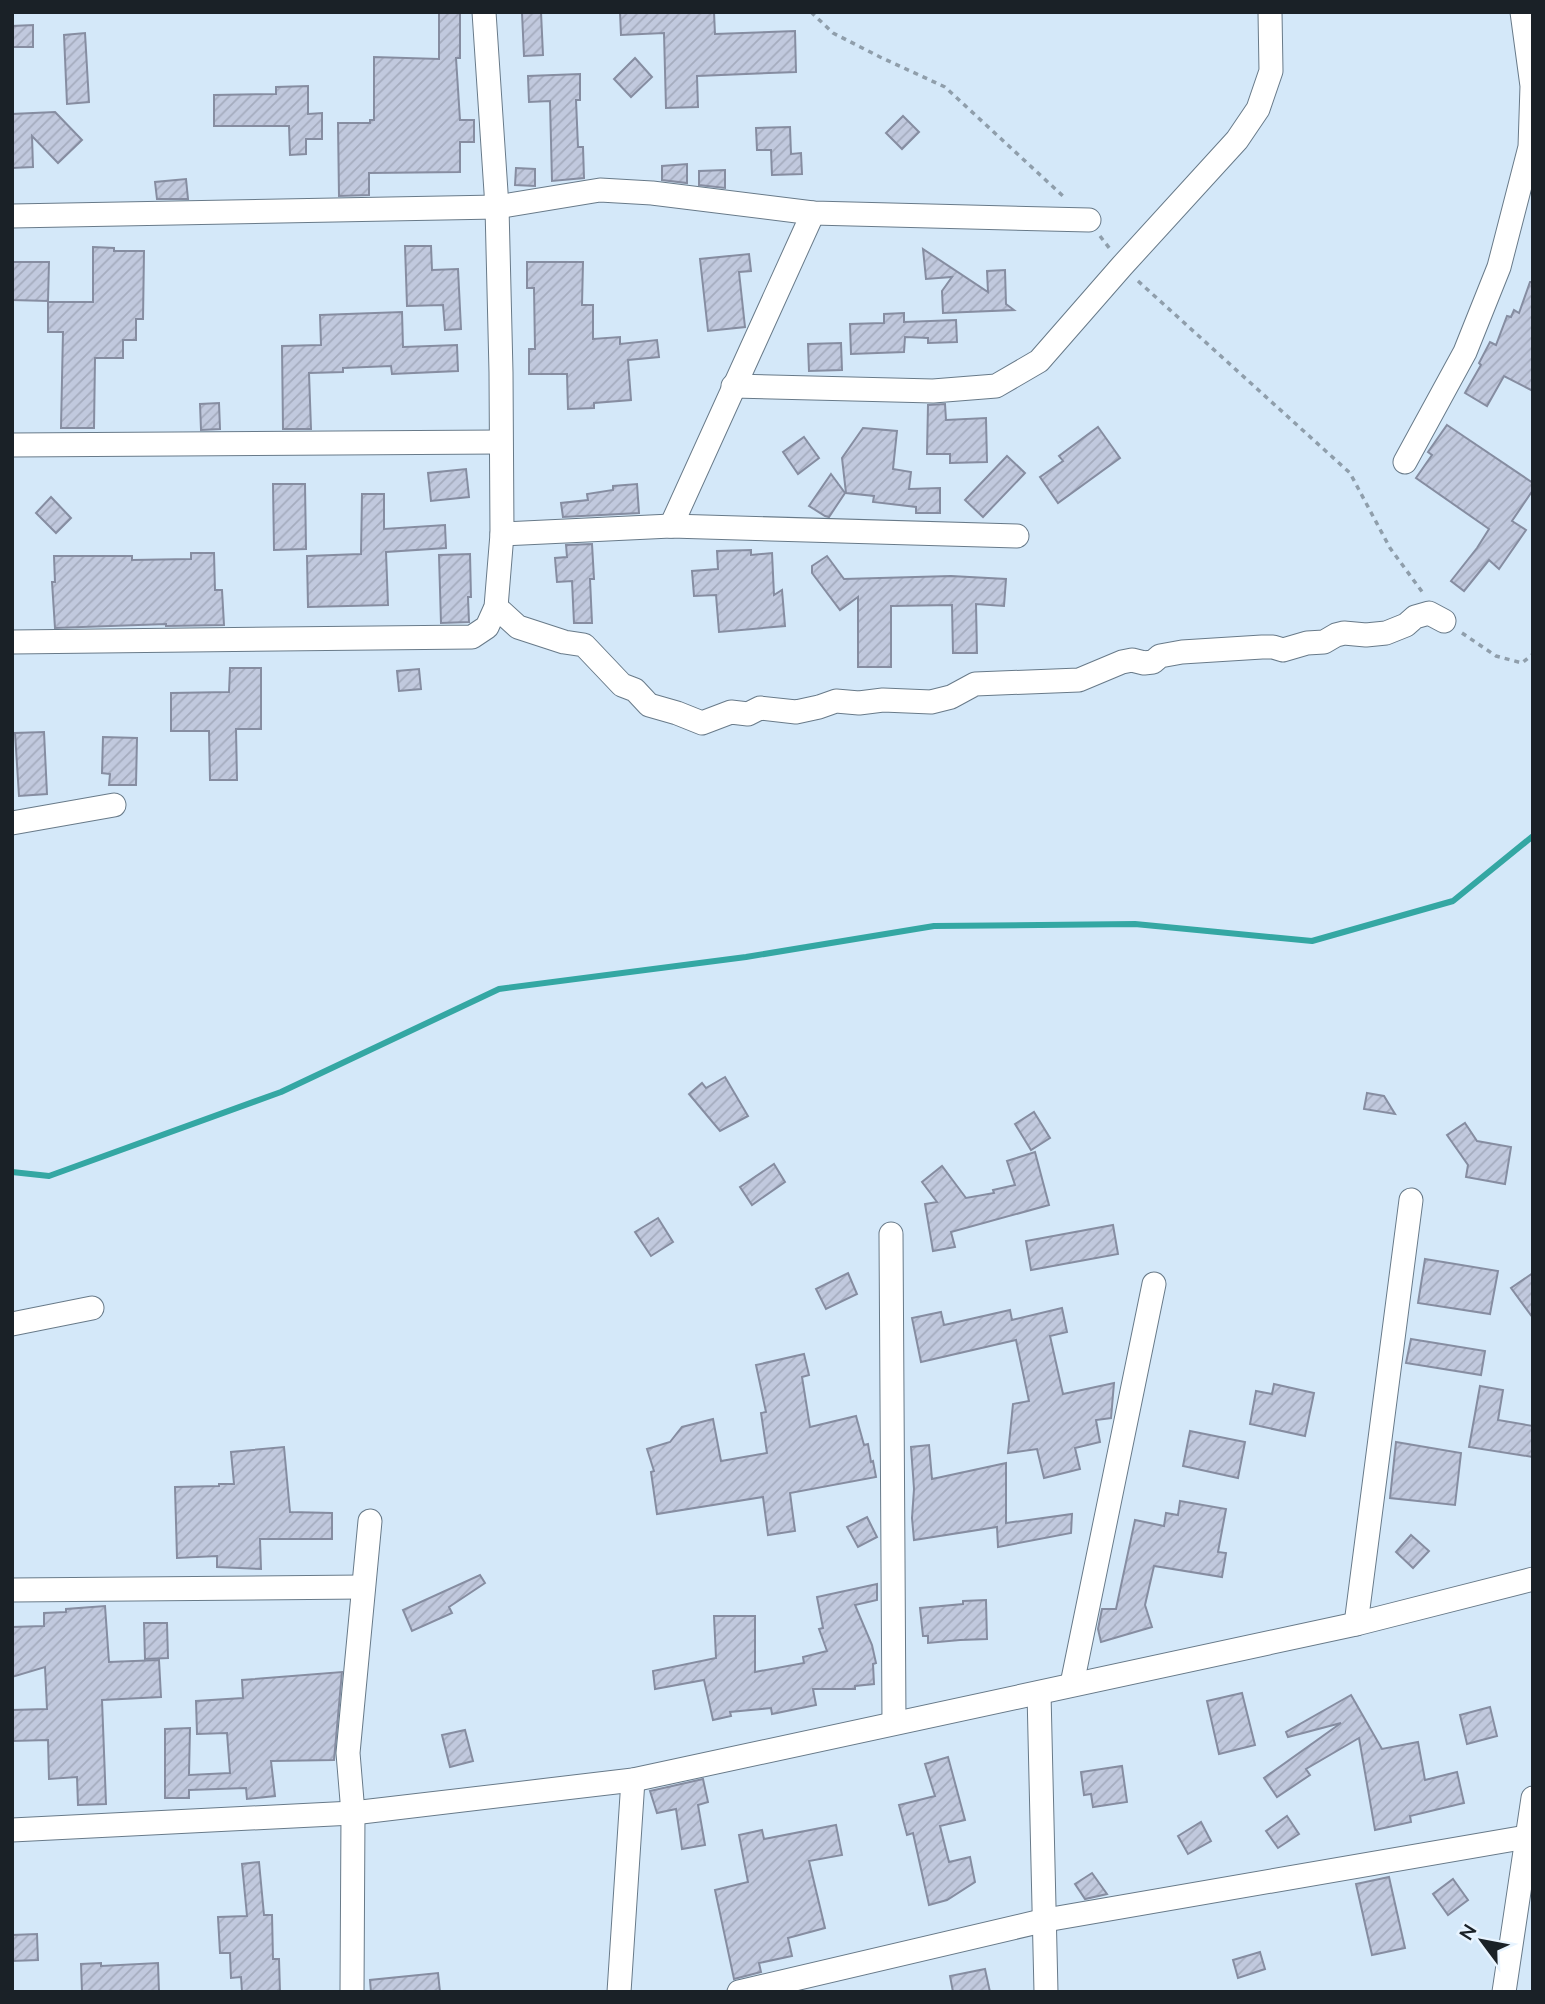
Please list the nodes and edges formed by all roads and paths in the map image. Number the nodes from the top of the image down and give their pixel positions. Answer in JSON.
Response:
{"nodes":[{"id":1,"x":484,"y":12,"type":"edge"},
{"id":2,"x":811,"y":12,"type":"edge"},
{"id":3,"x":1269,"y":12,"type":"edge"},
{"id":4,"x":1522,"y":12,"type":"edge"},
{"id":5,"x":497,"y":206,"type":"junction"},
{"id":6,"x":813,"y":213,"type":"junction"},
{"id":7,"x":12,"y":216,"type":"edge"},
{"id":8,"x":1089,"y":220,"type":"junction"},
{"id":9,"x":1122,"y":266,"type":"junction"},
{"id":10,"x":733,"y":386,"type":"junction"},
{"id":11,"x":500,"y":442,"type":"junction"},
{"id":12,"x":12,"y":445,"type":"edge"},
{"id":13,"x":1405,"y":462,"type":"dead end"},
{"id":14,"x":671,"y":526,"type":"junction"},
{"id":15,"x":502,"y":534,"type":"junction"},
{"id":16,"x":1017,"y":536,"type":"dead end"},
{"id":17,"x":496,"y":607,"type":"junction"},
{"id":18,"x":1444,"y":621,"type":"junction"},
{"id":19,"x":12,"y":642,"type":"edge"},
{"id":20,"x":1533,"y":654,"type":"edge"},
{"id":21,"x":114,"y":805,"type":"dead end"},
{"id":22,"x":12,"y":823,"type":"edge"},
{"id":23,"x":1411,"y":1200,"type":"dead end"},
{"id":24,"x":891,"y":1234,"type":"dead end"},
{"id":25,"x":1154,"y":1284,"type":"dead end"},
{"id":26,"x":92,"y":1308,"type":"dead end"},
{"id":27,"x":12,"y":1324,"type":"edge"},
{"id":28,"x":369,"y":1521,"type":"dead end"},
{"id":29,"x":1533,"y":1579,"type":"edge"},
{"id":30,"x":363,"y":1587,"type":"junction"},
{"id":31,"x":12,"y":1590,"type":"edge"},
{"id":32,"x":1356,"y":1623,"type":"junction"},
{"id":33,"x":1072,"y":1684,"type":"junction"},
{"id":34,"x":1039,"y":1693,"type":"junction"},
{"id":35,"x":894,"y":1723,"type":"junction"},
{"id":36,"x":633,"y":1780,"type":"junction"},
{"id":37,"x":1533,"y":1798,"type":"edge"},
{"id":38,"x":353,"y":1813,"type":"junction"},
{"id":39,"x":12,"y":1830,"type":"edge"},
{"id":40,"x":1526,"y":1837,"type":"junction"},
{"id":41,"x":1046,"y":1920,"type":"junction"},
{"id":42,"x":352,"y":1992,"type":"edge"},
{"id":43,"x":619,"y":1992,"type":"edge"},
{"id":44,"x":739,"y":1992,"type":"edge"},
{"id":45,"x":1046,"y":1992,"type":"edge"},
{"id":46,"x":1504,"y":1992,"type":"edge"}],
"edges":[{"from":1,"to":5,"type":"street"},
{"from":2,"to":8,"type":"path"},
{"from":3,"to":9,"type":"street"},
{"from":4,"to":13,"type":"street"},
{"from":5,"to":6,"type":"street"},
{"from":5,"to":7,"type":"street"},
{"from":5,"to":11,"type":"street"},
{"from":6,"to":8,"type":"street"},
{"from":6,"to":10,"type":"street"},
{"from":8,"to":9,"type":"path"},
{"from":9,"to":10,"type":"street"},
{"from":9,"to":18,"type":"path"},
{"from":10,"to":14,"type":"street"},
{"from":11,"to":12,"type":"street"},
{"from":11,"to":15,"type":"street"},
{"from":14,"to":15,"type":"street"},
{"from":14,"to":16,"type":"street"},
{"from":15,"to":17,"type":"street"},
{"from":17,"to":18,"type":"street"},
{"from":17,"to":19,"type":"street"},
{"from":18,"to":20,"type":"path"},
{"from":21,"to":22,"type":"street"},
{"from":23,"to":32,"type":"street"},
{"from":24,"to":35,"type":"street"},
{"from":25,"to":33,"type":"street"},
{"from":26,"to":27,"type":"street"},
{"from":28,"to":30,"type":"street"},
{"from":29,"to":32,"type":"street"},
{"from":30,"to":31,"type":"street"},
{"from":30,"to":38,"type":"street"},
{"from":32,"to":33,"type":"street"},
{"from":33,"to":34,"type":"street"},
{"from":34,"to":35,"type":"street"},
{"from":34,"to":41,"type":"street"},
{"from":35,"to":36,"type":"street"},
{"from":36,"to":38,"type":"street"},
{"from":36,"to":43,"type":"street"},
{"from":37,"to":40,"type":"street"},
{"from":38,"to":39,"type":"street"},
{"from":38,"to":42,"type":"street"},
{"from":40,"to":41,"type":"street"},
{"from":40,"to":46,"type":"street"},
{"from":41,"to":44,"type":"street"},
{"from":41,"to":45,"type":"street"}]}
